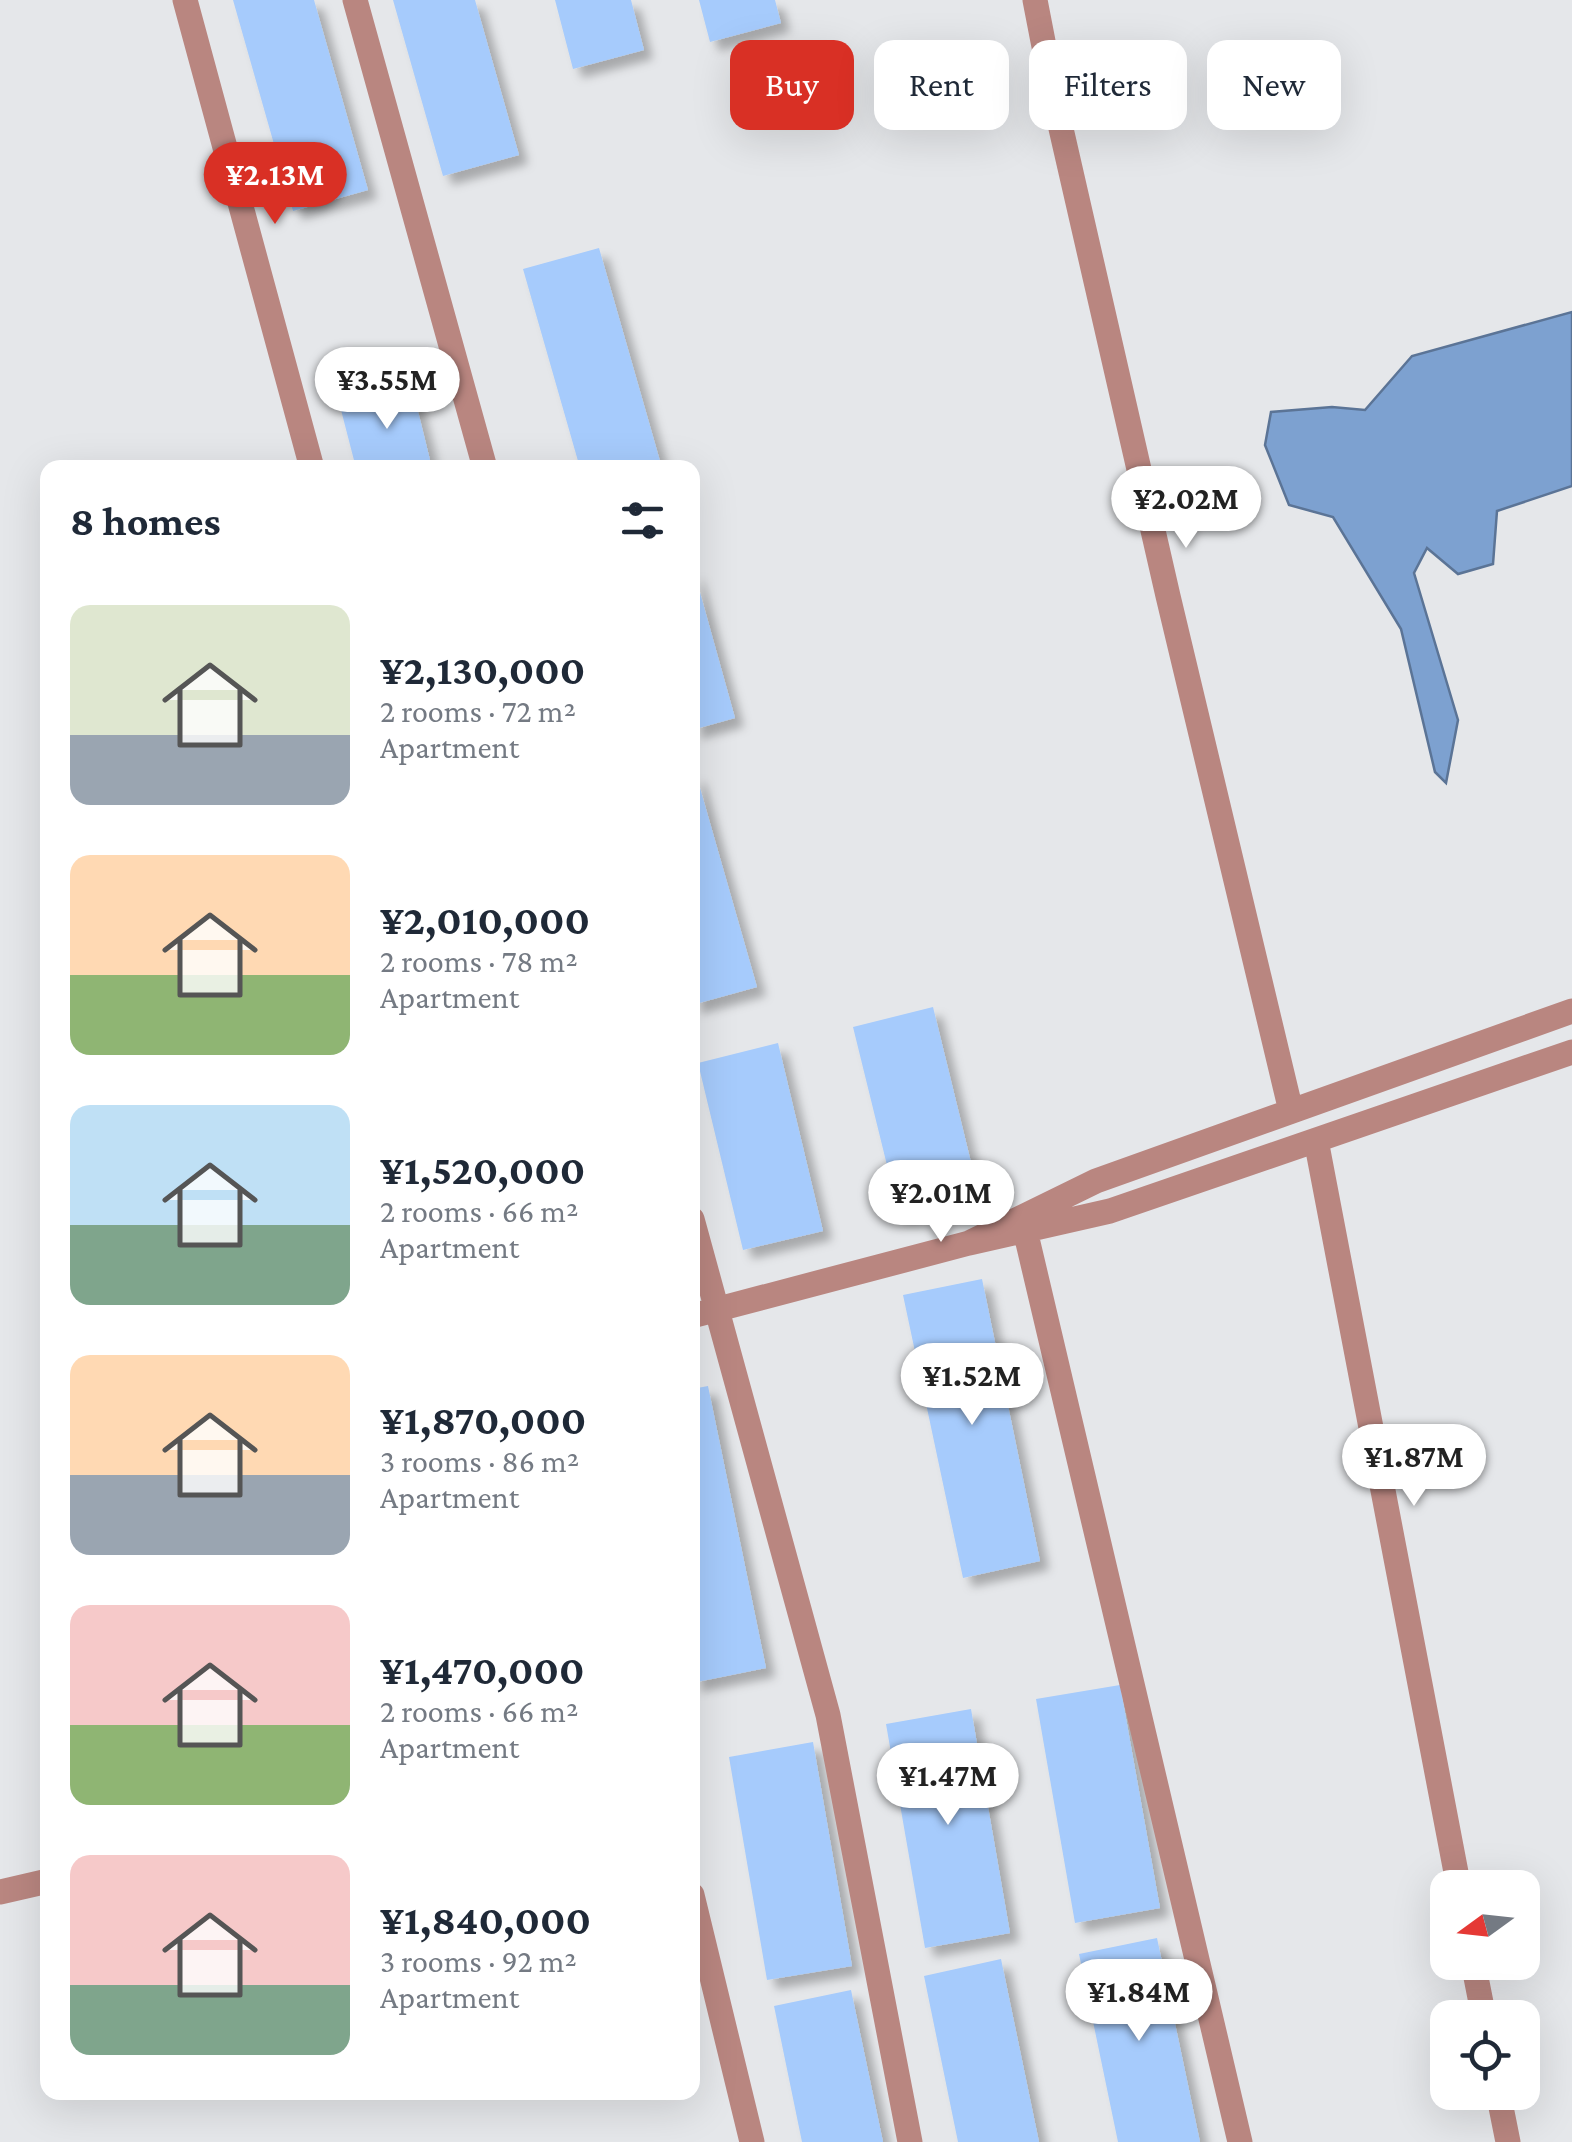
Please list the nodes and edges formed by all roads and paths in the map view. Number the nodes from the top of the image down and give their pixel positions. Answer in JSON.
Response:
{"nodes":[{"id":1,"x":186,"y":0,"type":"edge"},
{"id":2,"x":355,"y":0,"type":"edge"},
{"id":3,"x":1035,"y":0,"type":"edge"},
{"id":4,"x":310,"y":460,"type":"edge"},
{"id":5,"x":482,"y":460,"type":"edge"},
{"id":6,"x":1572,"y":1011,"type":"edge"},
{"id":7,"x":1572,"y":1052,"type":"edge"},
{"id":8,"x":1291,"y":1111,"type":"junction"},
{"id":9,"x":1316,"y":1140,"type":"junction"},
{"id":10,"x":1025,"y":1230,"type":"junction"},
{"id":11,"x":968,"y":1243,"type":"junction"},
{"id":12,"x":700,"y":1277,"type":"edge"},
{"id":13,"x":705,"y":1313,"type":"edge"},
{"id":14,"x":1456,"y":1870,"type":"edge"},
{"id":15,"x":40,"y":1883,"type":"edge"},
{"id":16,"x":0,"y":1892,"type":"edge"},
{"id":17,"x":700,"y":1927,"type":"edge"},
{"id":18,"x":1502,"y":2110,"type":"edge"},
{"id":19,"x":752,"y":2142,"type":"edge"},
{"id":20,"x":910,"y":2142,"type":"edge"},
{"id":21,"x":1240,"y":2142,"type":"edge"},
{"id":22,"x":1508,"y":2142,"type":"edge"}],
"edges":[{"from":1,"to":4,"type":"street"},
{"from":2,"to":5,"type":"street"},
{"from":3,"to":8,"type":"street"},
{"from":6,"to":8,"type":"street"},
{"from":7,"to":9,"type":"street"},
{"from":8,"to":11,"type":"street"},
{"from":9,"to":10,"type":"street"},
{"from":9,"to":14,"type":"street"},
{"from":10,"to":11,"type":"street"},
{"from":10,"to":21,"type":"street"},
{"from":11,"to":13,"type":"street"},
{"from":12,"to":13,"type":"street"},
{"from":13,"to":20,"type":"street"},
{"from":15,"to":16,"type":"street"},
{"from":17,"to":19,"type":"street"},
{"from":18,"to":22,"type":"street"}]}
